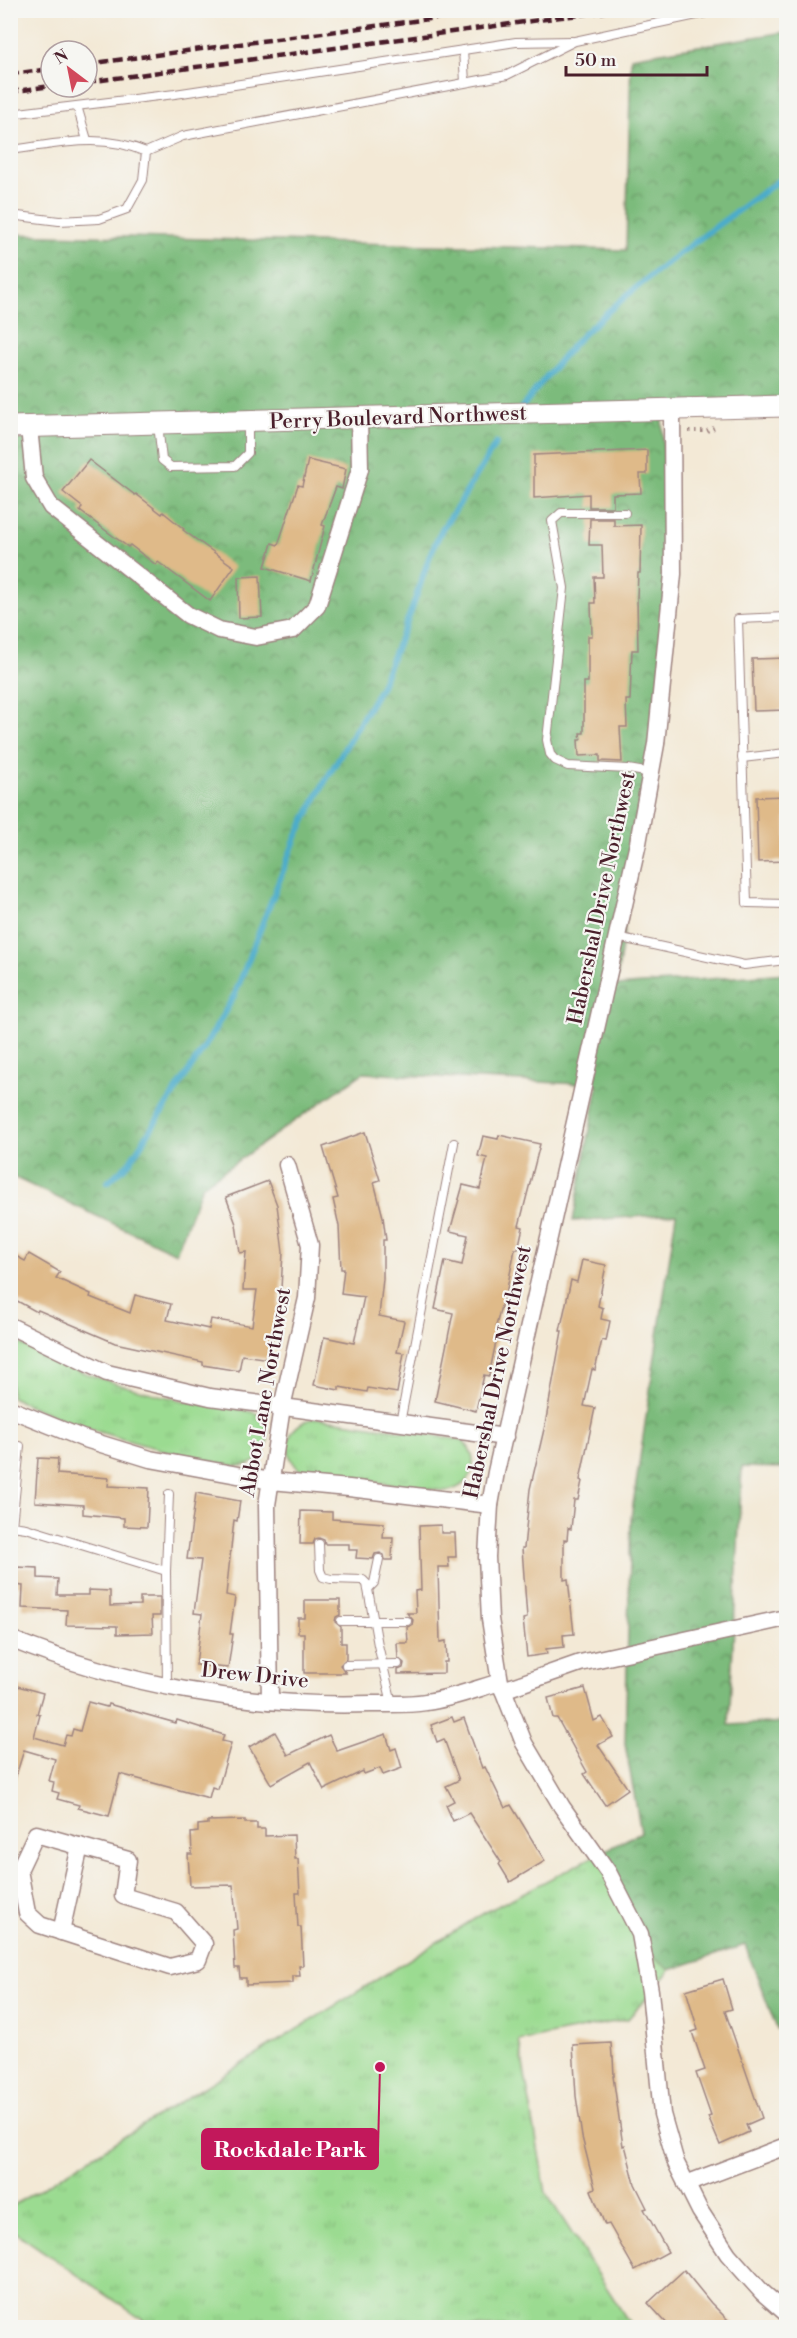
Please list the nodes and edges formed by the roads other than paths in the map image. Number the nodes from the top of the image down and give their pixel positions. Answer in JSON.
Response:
{"nodes":[{"id":1,"x":720,"y":10,"type":"edge"},
{"id":2,"x":575,"y":41,"type":"junction"},
{"id":3,"x":463,"y":50,"type":"junction"},
{"id":4,"x":465,"y":82,"type":"junction"},
{"id":5,"x":76,"y":106,"type":"junction"},
{"id":6,"x":10,"y":114,"type":"edge"},
{"id":7,"x":87,"y":140,"type":"junction"},
{"id":8,"x":10,"y":150,"type":"edge"},
{"id":9,"x":146,"y":152,"type":"junction"},
{"id":10,"x":10,"y":215,"type":"edge"},
{"id":11,"x":786,"y":406,"type":"edge"},
{"id":12,"x":672,"y":409,"type":"junction"},
{"id":13,"x":359,"y":418,"type":"junction"},
{"id":14,"x":248,"y":421,"type":"junction"},
{"id":15,"x":158,"y":423,"type":"junction"},
{"id":16,"x":20,"y":427,"type":"edge"},
{"id":17,"x":625,"y":513,"type":"dead end"},
{"id":18,"x":786,"y":617,"type":"edge"},
{"id":19,"x":786,"y":753,"type":"edge"},
{"id":20,"x":742,"y":758,"type":"junction"},
{"id":21,"x":651,"y":773,"type":"junction"},
{"id":22,"x":786,"y":904,"type":"edge"},
{"id":23,"x":617,"y":937,"type":"junction"},
{"id":24,"x":786,"y":960,"type":"edge"},
{"id":25,"x":454,"y":1143,"type":"dead end"},
{"id":26,"x":287,"y":1165,"type":"dead end"},
{"id":27,"x":10,"y":1326,"type":"edge"},
{"id":28,"x":282,"y":1407,"type":"junction"},
{"id":29,"x":10,"y":1409,"type":"edge"},
{"id":30,"x":400,"y":1423,"type":"junction"},
{"id":31,"x":505,"y":1437,"type":"junction"},
{"id":32,"x":20,"y":1446,"type":"dead end"},
{"id":33,"x":271,"y":1481,"type":"junction"},
{"id":34,"x":170,"y":1494,"type":"dead end"},
{"id":35,"x":490,"y":1505,"type":"junction"},
{"id":36,"x":12,"y":1526,"type":"edge"},
{"id":37,"x":10,"y":1536,"type":"edge"},
{"id":38,"x":319,"y":1544,"type":"dead end"},
{"id":39,"x":379,"y":1559,"type":"dead end"},
{"id":40,"x":166,"y":1571,"type":"junction"},
{"id":41,"x":368,"y":1589,"type":"junction"},
{"id":42,"x":786,"y":1618,"type":"edge"},
{"id":43,"x":340,"y":1621,"type":"dead end"},
{"id":44,"x":374,"y":1621,"type":"junction"},
{"id":45,"x":407,"y":1621,"type":"dead end"},
{"id":46,"x":10,"y":1639,"type":"edge"},
{"id":47,"x":382,"y":1664,"type":"junction"},
{"id":48,"x":398,"y":1664,"type":"dead end"},
{"id":49,"x":346,"y":1665,"type":"dead end"},
{"id":50,"x":502,"y":1686,"type":"junction"},
{"id":51,"x":167,"y":1687,"type":"junction"},
{"id":52,"x":270,"y":1701,"type":"junction"},
{"id":53,"x":392,"y":1703,"type":"junction"},
{"id":54,"x":80,"y":1846,"type":"junction"},
{"id":55,"x":15,"y":1869,"type":"edge"},
{"id":56,"x":61,"y":1932,"type":"junction"},
{"id":57,"x":786,"y":2146,"type":"edge"},
{"id":58,"x":686,"y":2184,"type":"junction"},
{"id":59,"x":786,"y":2313,"type":"edge"}],
"edges":[{"from":1,"to":2,"type":"lane"},
{"from":2,"to":3,"type":"lane"},
{"from":2,"to":4,"type":"lane"},
{"from":3,"to":4,"type":"lane"},
{"from":3,"to":5,"type":"lane"},
{"from":4,"to":9,"type":"lane"},
{"from":5,"to":6,"type":"lane"},
{"from":5,"to":7,"type":"lane"},
{"from":7,"to":8,"type":"lane"},
{"from":7,"to":9,"type":"lane"},
{"from":9,"to":10,"type":"lane"},
{"from":11,"to":12,"type":"street","name":"Perry Boulevard Northwest"},
{"from":12,"to":13,"type":"street","name":"Perry Boulevard Northwest"},
{"from":12,"to":21,"type":"street","name":"Habershal Drive Northwest"},
{"from":13,"to":14,"type":"street","name":"Perry Boulevard Northwest"},
{"from":13,"to":16,"type":"street"},
{"from":14,"to":15,"type":"street","name":"Perry Boulevard Northwest"},
{"from":14,"to":15,"type":"lane"},
{"from":15,"to":16,"type":"street","name":"Perry Boulevard Northwest"},
{"from":17,"to":21,"type":"lane"},
{"from":18,"to":20,"type":"lane"},
{"from":19,"to":20,"type":"lane"},
{"from":20,"to":22,"type":"lane"},
{"from":21,"to":23,"type":"street","name":"Habershal Drive Northwest"},
{"from":23,"to":24,"type":"lane"},
{"from":23,"to":31,"type":"street","name":"Habershal Drive Northwest"},
{"from":25,"to":30,"type":"lane"},
{"from":26,"to":28,"type":"street","name":"Abbot Lane Northwest"},
{"from":27,"to":28,"type":"street"},
{"from":28,"to":30,"type":"street"},
{"from":28,"to":33,"type":"street","name":"Abbot Lane Northwest"},
{"from":29,"to":33,"type":"street"},
{"from":30,"to":31,"type":"street"},
{"from":31,"to":35,"type":"street","name":"Habershal Drive Northwest"},
{"from":32,"to":36,"type":"lane"},
{"from":33,"to":35,"type":"street"},
{"from":33,"to":52,"type":"street","name":"Abbot Lane Northwest"},
{"from":34,"to":40,"type":"lane"},
{"from":35,"to":50,"type":"street","name":"Habershal Drive Northwest"},
{"from":36,"to":37,"type":"lane"},
{"from":36,"to":40,"type":"lane"},
{"from":38,"to":41,"type":"lane"},
{"from":39,"to":41,"type":"lane"},
{"from":40,"to":51,"type":"lane"},
{"from":41,"to":44,"type":"lane"},
{"from":42,"to":50,"type":"street","name":"Drew Drive"},
{"from":43,"to":44,"type":"lane"},
{"from":44,"to":45,"type":"lane"},
{"from":44,"to":47,"type":"lane"},
{"from":46,"to":51,"type":"street","name":"Drew Drive"},
{"from":47,"to":48,"type":"lane"},
{"from":47,"to":49,"type":"lane"},
{"from":47,"to":53,"type":"lane"},
{"from":50,"to":53,"type":"street","name":"Drew Drive"},
{"from":50,"to":58,"type":"street","name":"Habershal Drive Northwest"},
{"from":51,"to":52,"type":"street","name":"Drew Drive"},
{"from":52,"to":53,"type":"street","name":"Drew Drive"},
{"from":54,"to":55,"type":"street"},
{"from":54,"to":56,"type":"street"},
{"from":54,"to":56,"type":"street"},
{"from":55,"to":56,"type":"street"},
{"from":57,"to":58,"type":"street"},
{"from":58,"to":59,"type":"street","name":"Habershal Drive Northwest"}]}
